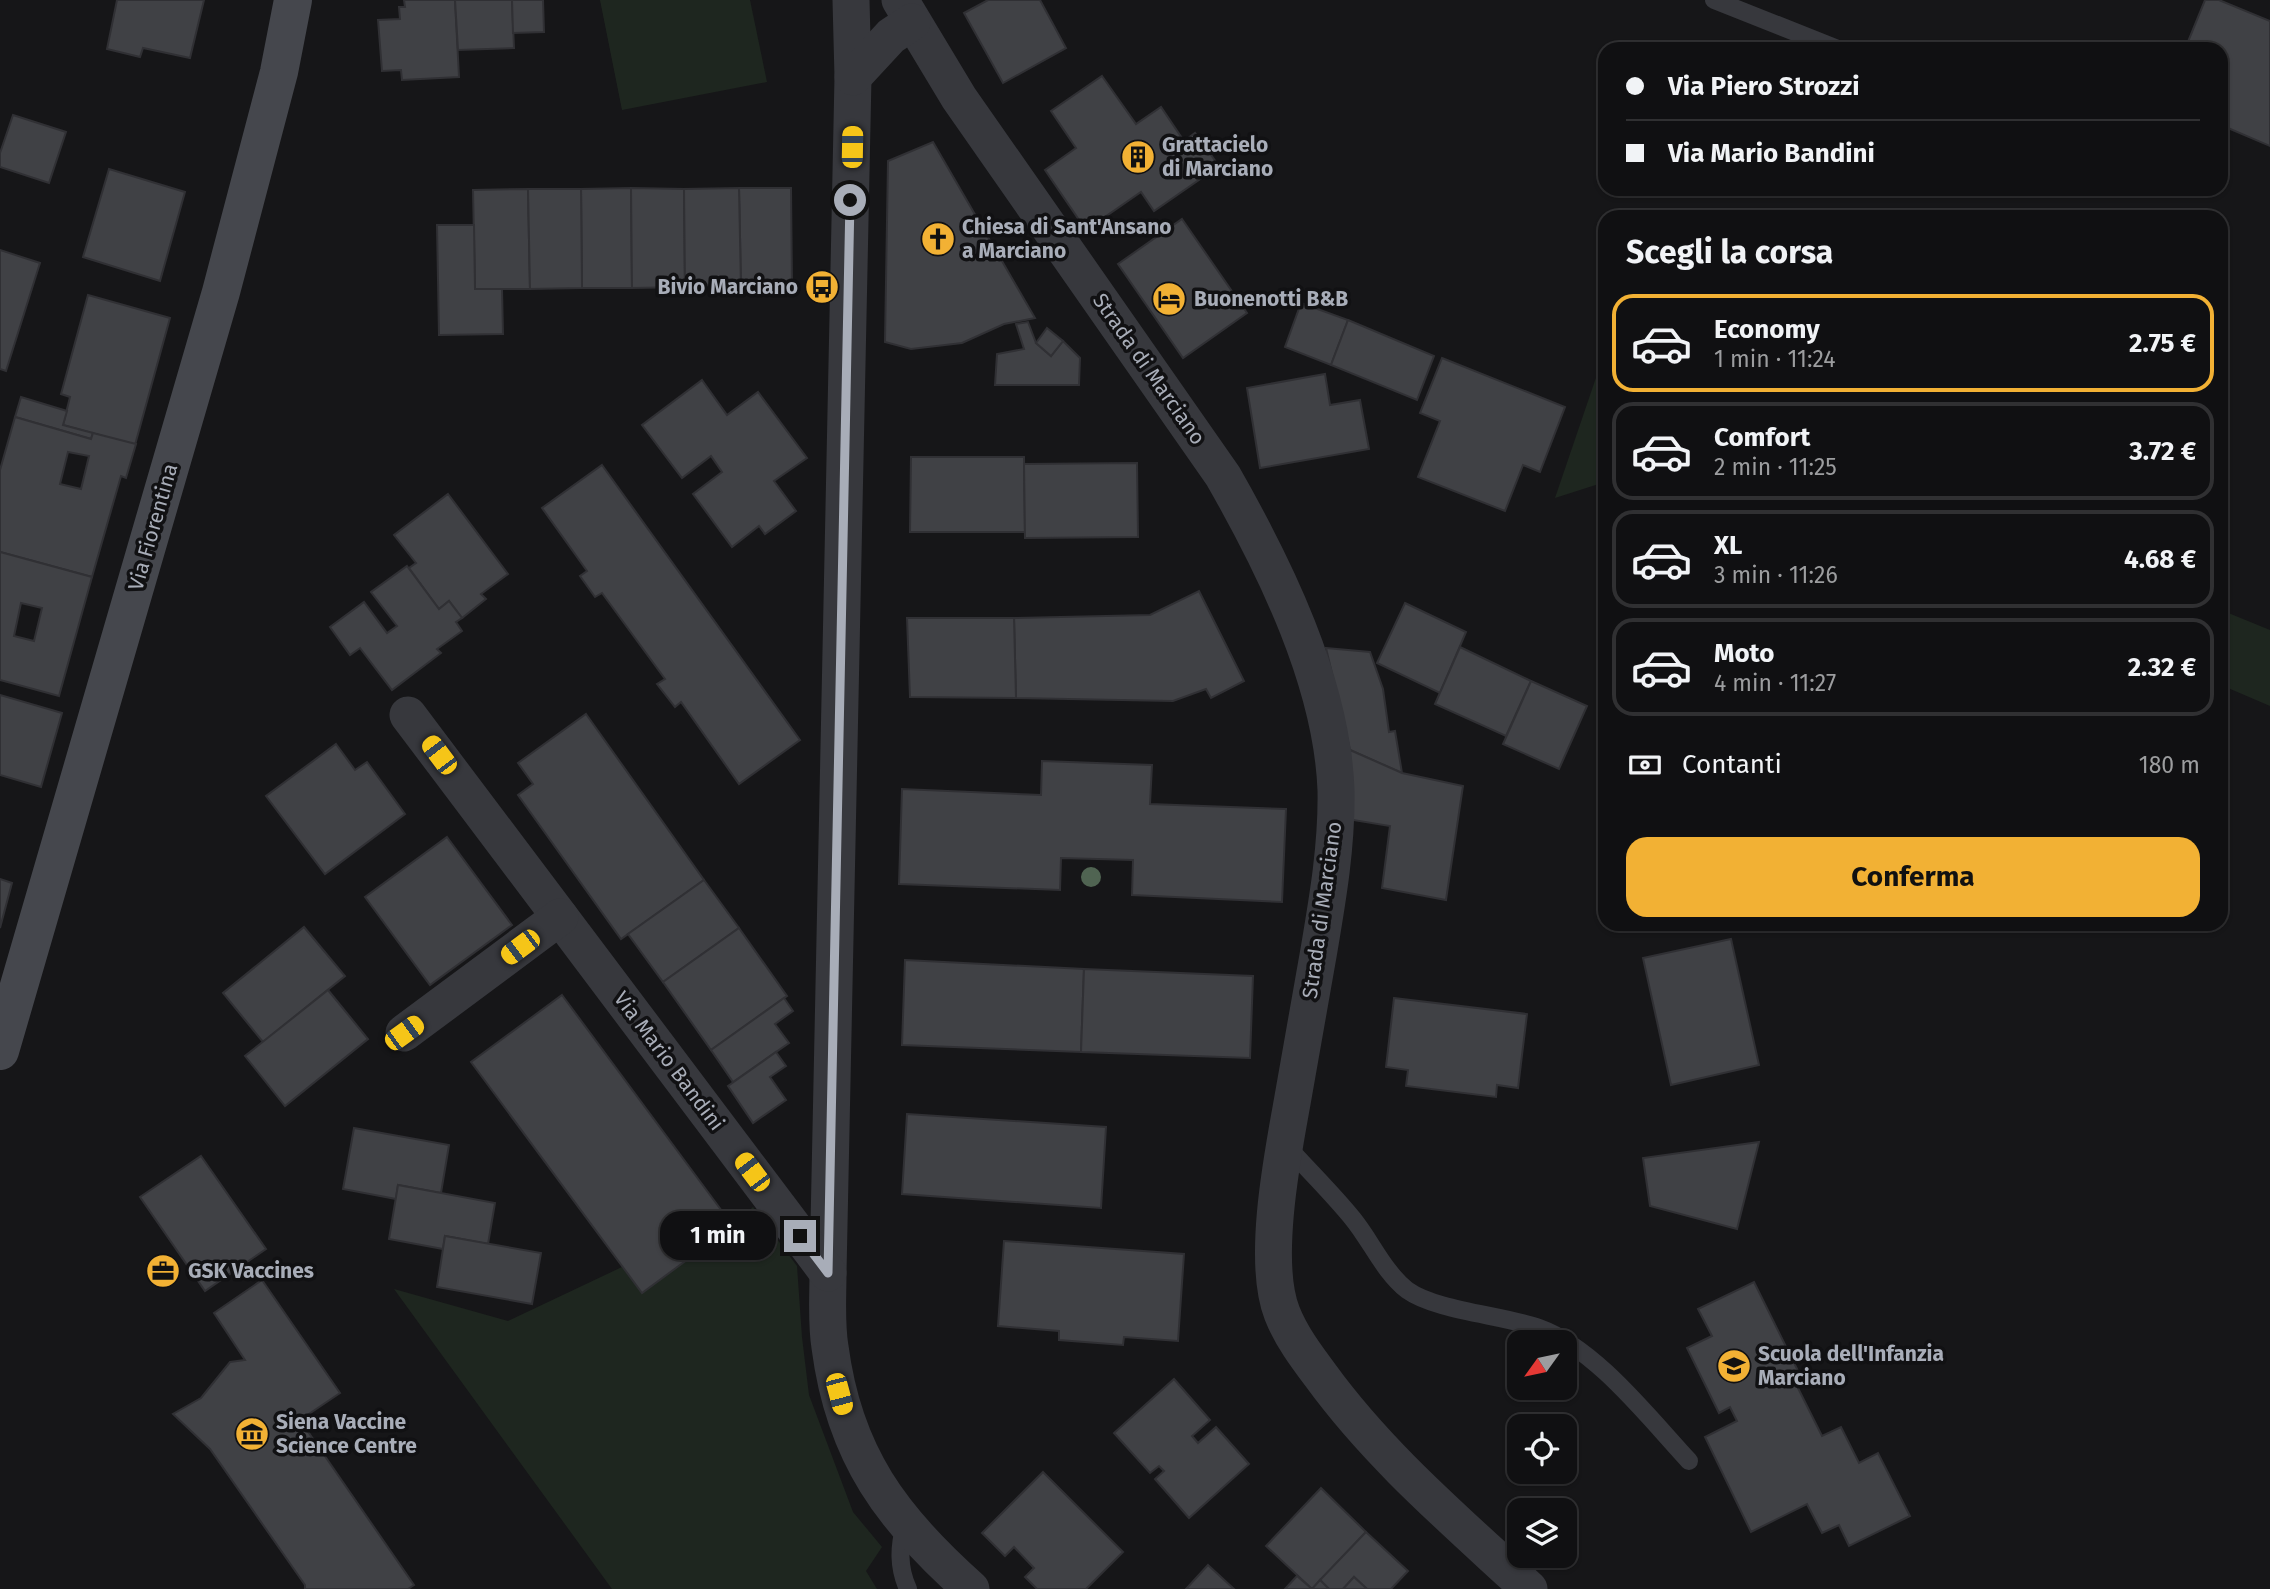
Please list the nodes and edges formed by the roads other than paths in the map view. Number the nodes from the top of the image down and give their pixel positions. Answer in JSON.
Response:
{"nodes":[{"id":1,"x":293,"y":0,"type":"edge"},
{"id":2,"x":851,"y":0,"type":"edge"},
{"id":3,"x":1714,"y":0,"type":"edge"},
{"id":4,"x":906,"y":11,"type":"edge"},
{"id":5,"x":1820,"y":42,"type":"edge"},
{"id":6,"x":853,"y":77,"type":"junction"},
{"id":7,"x":408,"y":715,"type":"dead end"},
{"id":8,"x":561,"y":917,"type":"junction"},
{"id":9,"x":404,"y":1033,"type":"dead end"},
{"id":10,"x":0,"y":1051,"type":"edge"},
{"id":11,"x":1285,"y":1144,"type":"junction"},
{"id":12,"x":828,"y":1273,"type":"junction"},
{"id":13,"x":1689,"y":1461,"type":"dead end"},
{"id":14,"x":905,"y":1524,"type":"junction"},
{"id":15,"x":908,"y":1589,"type":"edge"},
{"id":16,"x":971,"y":1589,"type":"edge"},
{"id":17,"x":1529,"y":1589,"type":"edge"}],
"edges":[{"from":1,"to":10,"type":"main road","name":"Via Fiorentina"},
{"from":2,"to":6,"type":"street"},
{"from":3,"to":5,"type":"lane"},
{"from":4,"to":6,"type":"street"},
{"from":4,"to":11,"type":"street","name":"Strada di Marciano"},
{"from":6,"to":12,"type":"street"},
{"from":7,"to":8,"type":"street","name":"Via Mario Bandini"},
{"from":8,"to":9,"type":"street"},
{"from":8,"to":12,"type":"street","name":"Via Mario Bandini"},
{"from":11,"to":13,"type":"lane"},
{"from":11,"to":17,"type":"street","name":"Strada di Marciano"},
{"from":12,"to":14,"type":"street"},
{"from":14,"to":15,"type":"lane"},
{"from":14,"to":16,"type":"street"}]}
